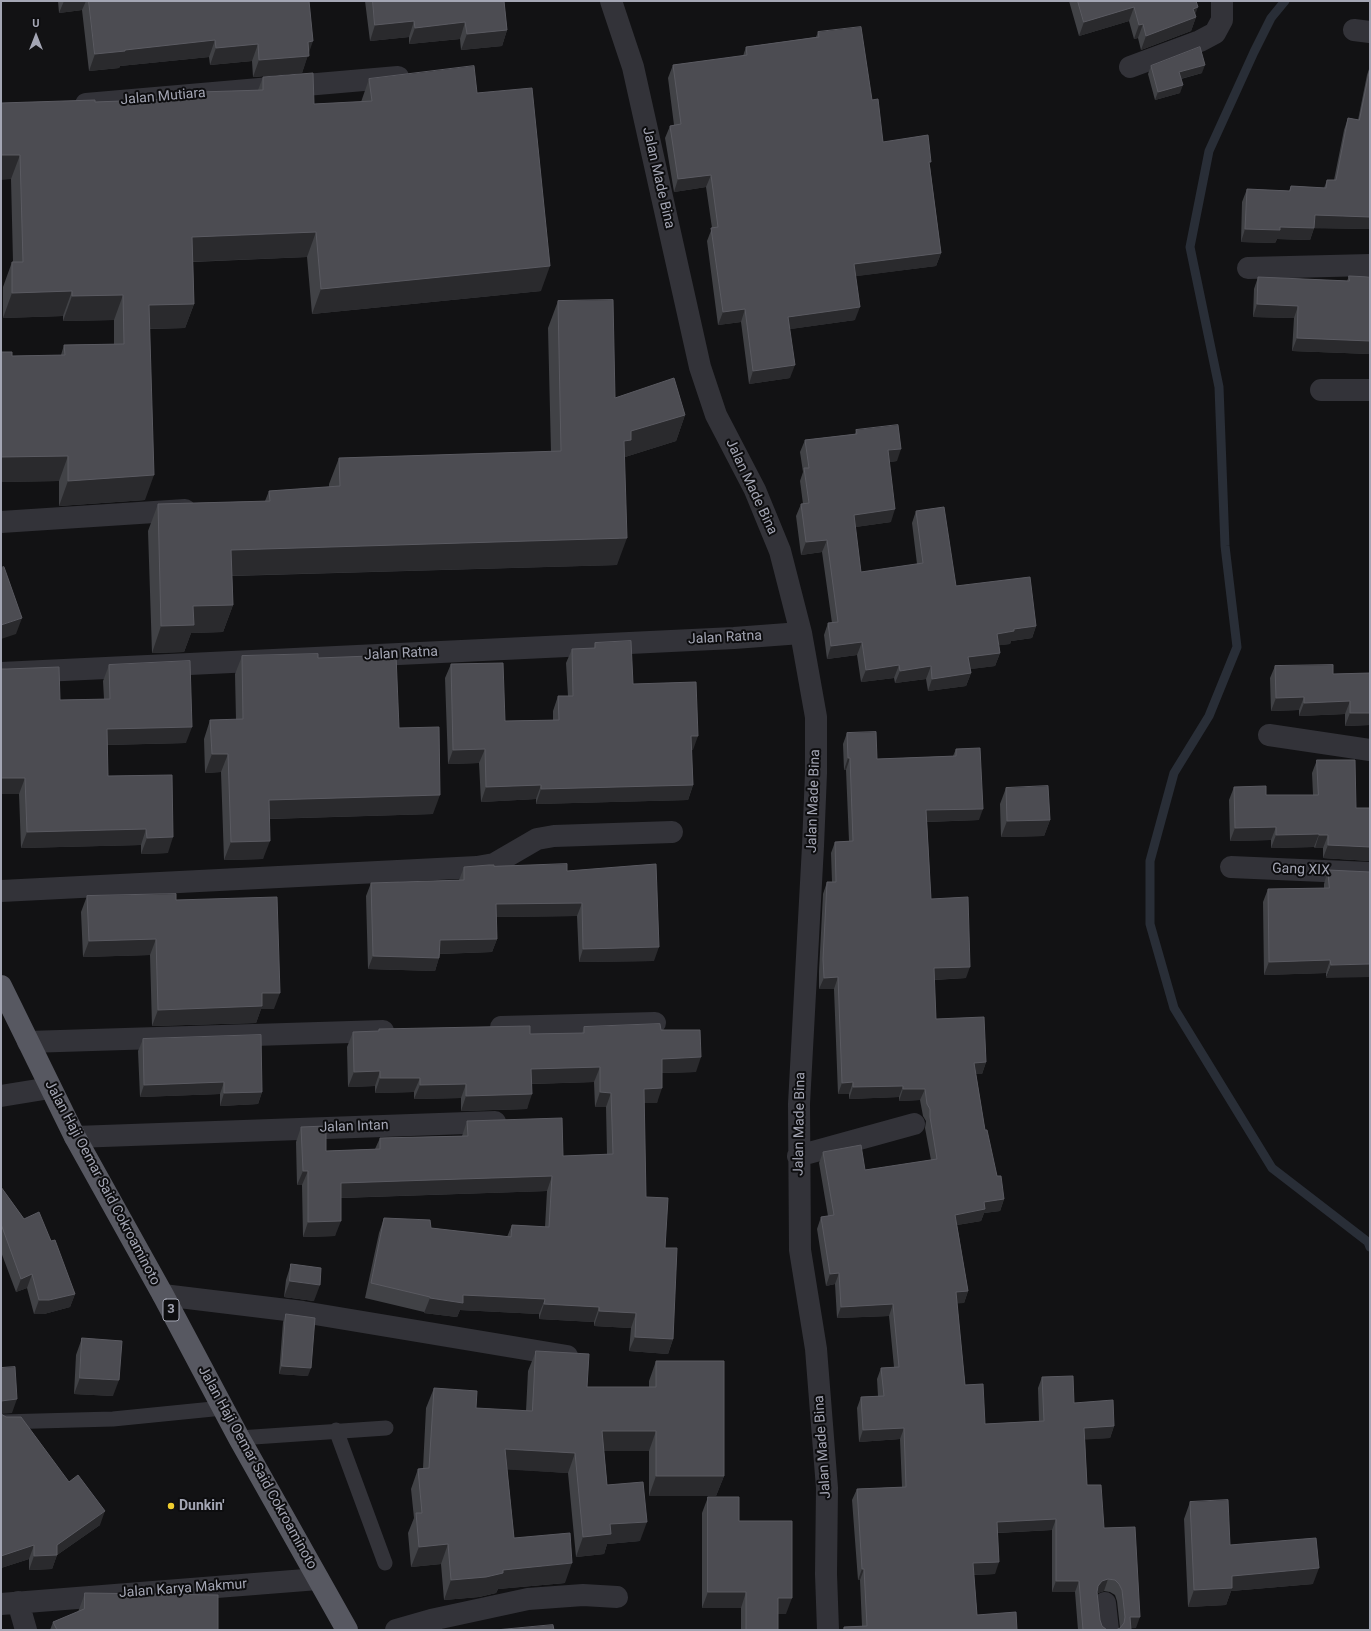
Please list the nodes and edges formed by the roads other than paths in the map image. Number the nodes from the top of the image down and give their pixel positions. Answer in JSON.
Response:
{"nodes":[{"id":1,"x":596,"y":1,"type":"edge"},
{"id":2,"x":611,"y":1,"type":"edge"},
{"id":3,"x":1222,"y":1,"type":"edge"},
{"id":4,"x":633,"y":67,"type":"junction"},
{"id":5,"x":1130,"y":67,"type":"dead end"},
{"id":6,"x":420,"y":75,"type":"edge"},
{"id":7,"x":64,"y":106,"type":"edge"},
{"id":8,"x":1370,"y":265,"type":"edge"},
{"id":9,"x":1248,"y":268,"type":"dead end"},
{"id":10,"x":1321,"y":390,"type":"dead end"},
{"id":11,"x":1370,"y":390,"type":"edge"},
{"id":12,"x":206,"y":509,"type":"edge"},
{"id":13,"x":1,"y":522,"type":"edge"},
{"id":14,"x":801,"y":633,"type":"junction"},
{"id":15,"x":1,"y":673,"type":"edge"},
{"id":16,"x":1269,"y":735,"type":"dead end"},
{"id":17,"x":1370,"y":750,"type":"edge"},
{"id":18,"x":672,"y":832,"type":"dead end"},
{"id":19,"x":1231,"y":867,"type":"dead end"},
{"id":20,"x":1370,"y":872,"type":"edge"},
{"id":21,"x":1,"y":891,"type":"edge"},
{"id":22,"x":3,"y":994,"type":"edge"},
{"id":23,"x":655,"y":1023,"type":"edge"},
{"id":24,"x":480,"y":1028,"type":"edge"},
{"id":25,"x":401,"y":1030,"type":"edge"},
{"id":26,"x":28,"y":1042,"type":"junction"},
{"id":27,"x":50,"y":1088,"type":"junction"},
{"id":28,"x":1,"y":1096,"type":"edge"},
{"id":29,"x":513,"y":1122,"type":"edge"},
{"id":30,"x":914,"y":1124,"type":"dead end"},
{"id":31,"x":75,"y":1137,"type":"junction"},
{"id":32,"x":798,"y":1156,"type":"junction"},
{"id":33,"x":163,"y":1295,"type":"junction"},
{"id":34,"x":587,"y":1360,"type":"edge"},
{"id":35,"x":223,"y":1408,"type":"junction"},
{"id":36,"x":1,"y":1422,"type":"edge"},
{"id":37,"x":386,"y":1428,"type":"dead end"},
{"id":38,"x":336,"y":1430,"type":"junction"},
{"id":39,"x":239,"y":1438,"type":"junction"},
{"id":40,"x":384,"y":1563,"type":"dead end"},
{"id":41,"x":318,"y":1579,"type":"junction"},
{"id":42,"x":617,"y":1597,"type":"dead end"},
{"id":43,"x":9,"y":1603,"type":"edge"},
{"id":44,"x":1105,"y":1603,"type":"dead end"},
{"id":45,"x":26,"y":1630,"type":"edge"},
{"id":46,"x":347,"y":1630,"type":"edge"},
{"id":47,"x":396,"y":1630,"type":"edge"},
{"id":48,"x":828,"y":1630,"type":"edge"},
{"id":49,"x":1108,"y":1630,"type":"edge"}],
"edges":[{"from":1,"to":4,"type":"street"},
{"from":2,"to":4,"type":"street","name":"Jalan Made Bina"},
{"from":3,"to":5,"type":"street"},
{"from":4,"to":14,"type":"street","name":"Jalan Made Bina"},
{"from":6,"to":7,"type":"street","name":"Jalan Mutiara"},
{"from":8,"to":9,"type":"street"},
{"from":10,"to":11,"type":"street"},
{"from":12,"to":13,"type":"street"},
{"from":14,"to":15,"type":"street","name":"Jalan Ratna"},
{"from":14,"to":32,"type":"street","name":"Jalan Made Bina"},
{"from":16,"to":17,"type":"street"},
{"from":18,"to":21,"type":"street"},
{"from":19,"to":20,"type":"street","name":"Gang XIX"},
{"from":22,"to":26,"type":"highway","name":"Jalan Haji Oemar Said Cokroaminoto","number":"3"},
{"from":23,"to":24,"type":"street"},
{"from":25,"to":26,"type":"street"},
{"from":26,"to":27,"type":"highway","name":"Jalan Haji Oemar Said Cokroaminoto","number":"3"},
{"from":27,"to":28,"type":"street"},
{"from":27,"to":31,"type":"highway","name":"Jalan Haji Oemar Said Cokroaminoto","number":"3"},
{"from":29,"to":31,"type":"street","name":"Jalan Intan"},
{"from":30,"to":32,"type":"street"},
{"from":31,"to":33,"type":"highway","name":"Jalan Haji Oemar Said Cokroaminoto","number":"3"},
{"from":32,"to":48,"type":"street","name":"Jalan Made Bina"},
{"from":33,"to":34,"type":"street"},
{"from":33,"to":35,"type":"highway","name":"Jalan Haji Oemar Said Cokroaminoto","number":"3"},
{"from":35,"to":36,"type":"lane"},
{"from":35,"to":39,"type":"highway","name":"Jalan Haji Oemar Said Cokroaminoto","number":"3"},
{"from":37,"to":38,"type":"lane"},
{"from":38,"to":39,"type":"lane"},
{"from":38,"to":40,"type":"lane"},
{"from":39,"to":41,"type":"highway","name":"Jalan Haji Oemar Said Cokroaminoto","number":"3"},
{"from":41,"to":43,"type":"street","name":"Jalan Karya Makmur"},
{"from":41,"to":46,"type":"highway","name":"Jalan Haji Oemar Said Cokroaminoto","number":"3"},
{"from":42,"to":47,"type":"street"},
{"from":43,"to":45,"type":"street"},
{"from":44,"to":49,"type":"street"}]}
